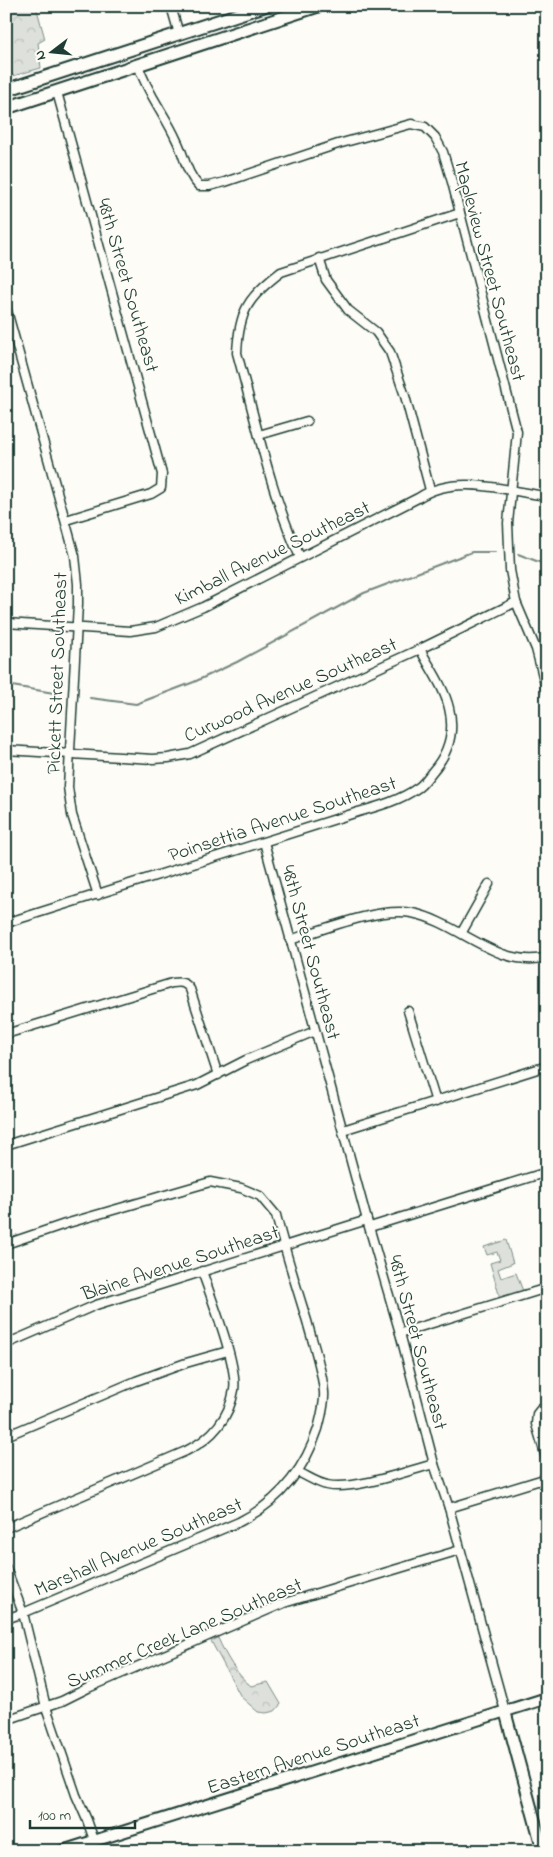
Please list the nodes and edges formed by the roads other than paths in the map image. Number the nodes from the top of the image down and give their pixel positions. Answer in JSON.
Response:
{"nodes":[{"id":1,"x":171,"y":6,"type":"edge"},
{"id":2,"x":264,"y":6,"type":"edge"},
{"id":3,"x":292,"y":6,"type":"edge"},
{"id":4,"x":318,"y":6,"type":"edge"},
{"id":5,"x":195,"y":29,"type":"junction"},
{"id":6,"x":179,"y":34,"type":"junction"},
{"id":7,"x":230,"y":35,"type":"junction"},
{"id":8,"x":138,"y":65,"type":"junction"},
{"id":9,"x":6,"y":90,"type":"edge"},
{"id":10,"x":57,"y":92,"type":"junction"},
{"id":11,"x":6,"y":108,"type":"edge"},
{"id":12,"x":460,"y":213,"type":"junction"},
{"id":13,"x":318,"y":258,"type":"junction"},
{"id":14,"x":6,"y":307,"type":"edge"},
{"id":15,"x":307,"y":421,"type":"dead end"},
{"id":16,"x":259,"y":435,"type":"junction"},
{"id":17,"x":430,"y":490,"type":"junction"},
{"id":18,"x":512,"y":490,"type":"junction"},
{"id":19,"x":547,"y":496,"type":"edge"},
{"id":20,"x":66,"y":520,"type":"junction"},
{"id":21,"x":300,"y":557,"type":"junction"},
{"id":22,"x":516,"y":602,"type":"junction"},
{"id":23,"x":6,"y":623,"type":"edge"},
{"id":24,"x":77,"y":628,"type":"junction"},
{"id":25,"x":420,"y":649,"type":"junction"},
{"id":26,"x":547,"y":692,"type":"edge"},
{"id":27,"x":6,"y":750,"type":"edge"},
{"id":28,"x":69,"y":754,"type":"junction"},
{"id":29,"x":264,"y":842,"type":"junction"},
{"id":30,"x":490,"y":884,"type":"dead end"},
{"id":31,"x":98,"y":895,"type":"junction"},
{"id":32,"x":6,"y":923,"type":"edge"},
{"id":33,"x":462,"y":932,"type":"junction"},
{"id":34,"x":290,"y":940,"type":"junction"},
{"id":35,"x":547,"y":957,"type":"edge"},
{"id":36,"x":408,"y":1011,"type":"dead end"},
{"id":37,"x":315,"y":1031,"type":"junction"},
{"id":38,"x":6,"y":1034,"type":"edge"},
{"id":39,"x":547,"y":1066,"type":"edge"},
{"id":40,"x":218,"y":1075,"type":"junction"},
{"id":41,"x":436,"y":1102,"type":"junction"},
{"id":42,"x":343,"y":1130,"type":"junction"},
{"id":43,"x":6,"y":1145,"type":"edge"},
{"id":44,"x":547,"y":1172,"type":"edge"},
{"id":45,"x":368,"y":1224,"type":"junction"},
{"id":46,"x":6,"y":1244,"type":"edge"},
{"id":47,"x":284,"y":1246,"type":"junction"},
{"id":48,"x":202,"y":1271,"type":"junction"},
{"id":49,"x":547,"y":1288,"type":"edge"},
{"id":50,"x":400,"y":1333,"type":"junction"},
{"id":51,"x":6,"y":1344,"type":"edge"},
{"id":52,"x":228,"y":1351,"type":"junction"},
{"id":53,"x":547,"y":1407,"type":"edge"},
{"id":54,"x":6,"y":1436,"type":"edge"},
{"id":55,"x":547,"y":1461,"type":"edge"},
{"id":56,"x":434,"y":1464,"type":"junction"},
{"id":57,"x":298,"y":1472,"type":"junction"},
{"id":58,"x":547,"y":1478,"type":"edge"},
{"id":59,"x":449,"y":1508,"type":"junction"},
{"id":60,"x":6,"y":1528,"type":"edge"},
{"id":61,"x":460,"y":1550,"type":"junction"},
{"id":62,"x":6,"y":1568,"type":"edge"},
{"id":63,"x":23,"y":1613,"type":"junction"},
{"id":64,"x":6,"y":1619,"type":"edge"},
{"id":65,"x":547,"y":1698,"type":"edge"},
{"id":66,"x":46,"y":1707,"type":"junction"},
{"id":67,"x":505,"y":1710,"type":"junction"},
{"id":68,"x":6,"y":1720,"type":"edge"},
{"id":69,"x":94,"y":1840,"type":"junction"},
{"id":70,"x":62,"y":1851,"type":"edge"},
{"id":71,"x":543,"y":1851,"type":"edge"}],
"edges":[{"from":1,"to":6,"type":"street"},
{"from":2,"to":5,"type":"main road"},
{"from":3,"to":7,"type":"main road"},
{"from":4,"to":7,"type":"main road"},
{"from":5,"to":6,"type":"main road"},
{"from":5,"to":8,"type":"main road"},
{"from":6,"to":9,"type":"main road"},
{"from":7,"to":8,"type":"main road"},
{"from":8,"to":10,"type":"main road"},
{"from":8,"to":12,"type":"street","name":"Mapleview Street Southeast"},
{"from":10,"to":11,"type":"main road"},
{"from":10,"to":20,"type":"street","name":"48th Street Southeast"},
{"from":12,"to":13,"type":"street"},
{"from":12,"to":18,"type":"street","name":"Mapleview Street Southeast"},
{"from":13,"to":16,"type":"street"},
{"from":13,"to":17,"type":"street"},
{"from":14,"to":20,"type":"street","name":"Pickett Street Southeast"},
{"from":15,"to":16,"type":"street"},
{"from":16,"to":21,"type":"street"},
{"from":17,"to":18,"type":"street","name":"Kimball Avenue Southeast"},
{"from":17,"to":21,"type":"street","name":"Kimball Avenue Southeast"},
{"from":18,"to":19,"type":"street","name":"Kimball Avenue Southeast"},
{"from":18,"to":22,"type":"street","name":"Mapleview Street Southeast"},
{"from":20,"to":24,"type":"street","name":"Pickett Street Southeast"},
{"from":21,"to":24,"type":"street","name":"Kimball Avenue Southeast"},
{"from":22,"to":25,"type":"street","name":"Curwood Avenue Southeast"},
{"from":22,"to":26,"type":"street","name":"Mapleview Street Southeast"},
{"from":23,"to":24,"type":"street","name":"Kimball Avenue Southeast"},
{"from":24,"to":28,"type":"street","name":"Pickett Street Southeast"},
{"from":25,"to":28,"type":"street","name":"Curwood Avenue Southeast"},
{"from":25,"to":29,"type":"street","name":"Poinsettia Avenue Southeast"},
{"from":27,"to":28,"type":"street","name":"Curwood Avenue Southeast"},
{"from":28,"to":31,"type":"street","name":"Pickett Street Southeast"},
{"from":29,"to":31,"type":"street","name":"Poinsettia Avenue Southeast"},
{"from":29,"to":34,"type":"street","name":"48th Street Southeast"},
{"from":30,"to":33,"type":"street"},
{"from":31,"to":32,"type":"street","name":"Poinsettia Avenue Southeast"},
{"from":33,"to":34,"type":"street"},
{"from":33,"to":35,"type":"street"},
{"from":34,"to":37,"type":"street","name":"48th Street Southeast"},
{"from":36,"to":41,"type":"street"},
{"from":37,"to":40,"type":"street"},
{"from":37,"to":42,"type":"street","name":"48th Street Southeast"},
{"from":38,"to":40,"type":"street"},
{"from":39,"to":41,"type":"street"},
{"from":40,"to":43,"type":"street"},
{"from":41,"to":42,"type":"street"},
{"from":42,"to":45,"type":"street","name":"48th Street Southeast"},
{"from":44,"to":45,"type":"street","name":"Blaine Avenue Southeast"},
{"from":45,"to":47,"type":"street","name":"Blaine Avenue Southeast"},
{"from":45,"to":50,"type":"street","name":"48th Street Southeast"},
{"from":46,"to":47,"type":"street","name":"Marshall Avenue Southeast"},
{"from":47,"to":48,"type":"street","name":"Blaine Avenue Southeast"},
{"from":47,"to":57,"type":"street","name":"Marshall Avenue Southeast"},
{"from":48,"to":51,"type":"street","name":"Blaine Avenue Southeast"},
{"from":48,"to":52,"type":"street"},
{"from":49,"to":50,"type":"street"},
{"from":50,"to":56,"type":"street","name":"48th Street Southeast"},
{"from":52,"to":54,"type":"street"},
{"from":52,"to":60,"type":"street"},
{"from":53,"to":55,"type":"street"},
{"from":56,"to":57,"type":"street"},
{"from":56,"to":59,"type":"street","name":"48th Street Southeast"},
{"from":57,"to":63,"type":"street","name":"Marshall Avenue Southeast"},
{"from":58,"to":59,"type":"street"},
{"from":59,"to":61,"type":"street","name":"48th Street Southeast"},
{"from":61,"to":66,"type":"street","name":"Summer Creek Lane Southeast"},
{"from":61,"to":67,"type":"street","name":"48th Street Southeast"},
{"from":62,"to":63,"type":"street"},
{"from":63,"to":64,"type":"street","name":"Marshall Avenue Southeast"},
{"from":63,"to":66,"type":"street"},
{"from":65,"to":67,"type":"street","name":"Eastern Avenue Southeast"},
{"from":66,"to":68,"type":"street","name":"Summer Creek Lane Southeast"},
{"from":66,"to":69,"type":"street"},
{"from":67,"to":69,"type":"street","name":"Eastern Avenue Southeast"},
{"from":67,"to":71,"type":"street","name":"48th Street Southeast"},
{"from":69,"to":70,"type":"street","name":"Eastern Avenue Southeast"}]}
